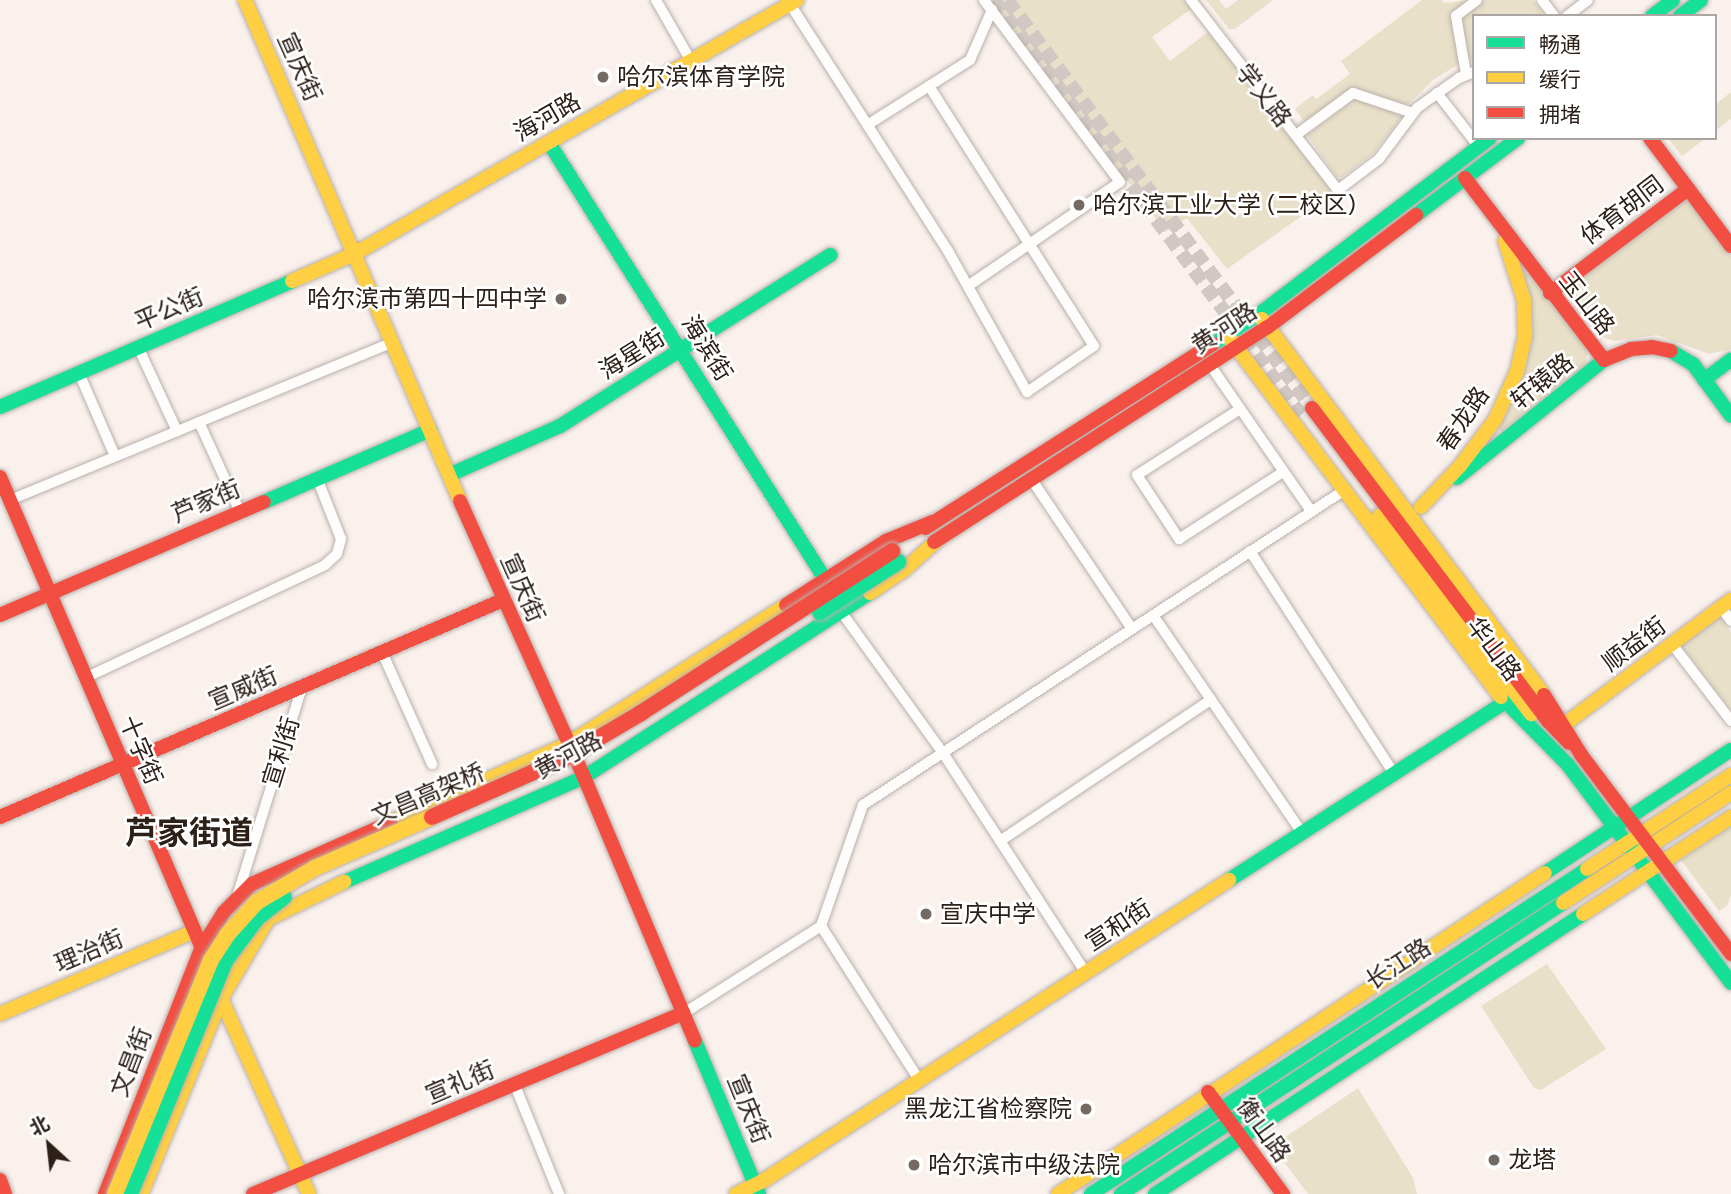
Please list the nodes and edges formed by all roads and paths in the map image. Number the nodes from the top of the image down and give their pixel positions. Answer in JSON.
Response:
{"nodes":[{"id":1,"x":246,"y":0,"type":"edge"},
{"id":2,"x":656,"y":0,"type":"edge"},
{"id":3,"x":984,"y":0,"type":"edge"},
{"id":4,"x":1191,"y":0,"type":"edge"},
{"id":5,"x":1477,"y":0,"type":"edge"},
{"id":6,"x":1588,"y":0,"type":"edge"},
{"id":7,"x":1673,"y":0,"type":"edge"},
{"id":8,"x":1701,"y":0,"type":"edge"},
{"id":9,"x":793,"y":2,"type":"edge"},
{"id":10,"x":992,"y":10,"type":"junction"},
{"id":11,"x":1570,"y":14,"type":"edge"},
{"id":12,"x":1656,"y":14,"type":"edge"},
{"id":13,"x":1683,"y":14,"type":"edge"},
{"id":14,"x":691,"y":61,"type":"junction"},
{"id":15,"x":1470,"y":73,"type":"edge"},
{"id":16,"x":929,"y":86,"type":"junction"},
{"id":17,"x":1437,"y":93,"type":"junction"},
{"id":18,"x":1413,"y":113,"type":"junction"},
{"id":19,"x":867,"y":125,"type":"junction"},
{"id":20,"x":1472,"y":129,"type":"edge"},
{"id":21,"x":1296,"y":135,"type":"junction"},
{"id":22,"x":1515,"y":140,"type":"edge"},
{"id":23,"x":1651,"y":140,"type":"edge"},
{"id":24,"x":1484,"y":142,"type":"edge"},
{"id":25,"x":549,"y":143,"type":"junction"},
{"id":26,"x":1465,"y":178,"type":"junction"},
{"id":27,"x":1688,"y":189,"type":"junction"},
{"id":28,"x":1498,"y":223,"type":"junction"},
{"id":29,"x":1729,"y":238,"type":"edge"},
{"id":30,"x":1030,"y":241,"type":"junction"},
{"id":31,"x":356,"y":253,"type":"junction"},
{"id":32,"x":830,"y":255,"type":"dead end"},
{"id":33,"x":968,"y":286,"type":"junction"},
{"id":34,"x":1550,"y":293,"type":"junction"},
{"id":35,"x":1263,"y":321,"type":"junction"},
{"id":36,"x":1232,"y":341,"type":"junction"},
{"id":37,"x":394,"y":342,"type":"junction"},
{"id":38,"x":138,"y":347,"type":"junction"},
{"id":39,"x":681,"y":351,"type":"junction"},
{"id":40,"x":1604,"y":359,"type":"junction"},
{"id":41,"x":1731,"y":360,"type":"edge"},
{"id":42,"x":1210,"y":365,"type":"junction"},
{"id":43,"x":79,"y":373,"type":"junction"},
{"id":44,"x":1704,"y":380,"type":"junction"},
{"id":45,"x":0,"y":407,"type":"edge"},
{"id":46,"x":1240,"y":409,"type":"junction"},
{"id":47,"x":1731,"y":416,"type":"edge"},
{"id":48,"x":198,"y":422,"type":"junction"},
{"id":49,"x":430,"y":429,"type":"junction"},
{"id":50,"x":177,"y":430,"type":"junction"},
{"id":51,"x":115,"y":456,"type":"junction"},
{"id":52,"x":1283,"y":472,"type":"junction"},
{"id":53,"x":449,"y":475,"type":"junction"},
{"id":54,"x":0,"y":477,"type":"edge"},
{"id":55,"x":317,"y":478,"type":"junction"},
{"id":56,"x":1032,"y":480,"type":"junction"},
{"id":57,"x":1346,"y":489,"type":"junction"},
{"id":58,"x":10,"y":500,"type":"junction"},
{"id":59,"x":240,"y":512,"type":"junction"},
{"id":60,"x":1311,"y":512,"type":"junction"},
{"id":61,"x":1416,"y":512,"type":"junction"},
{"id":62,"x":932,"y":522,"type":"junction"},
{"id":63,"x":941,"y":537,"type":"junction"},
{"id":64,"x":1250,"y":551,"type":"junction"},
{"id":65,"x":895,"y":556,"type":"junction"},
{"id":66,"x":825,"y":579,"type":"junction"},
{"id":67,"x":50,"y":593,"type":"junction"},
{"id":68,"x":503,"y":600,"type":"junction"},
{"id":69,"x":1726,"y":604,"type":"edge"},
{"id":70,"x":842,"y":613,"type":"junction"},
{"id":71,"x":0,"y":615,"type":"edge"},
{"id":72,"x":1153,"y":615,"type":"junction"},
{"id":73,"x":1731,"y":621,"type":"edge"},
{"id":74,"x":1132,"y":629,"type":"junction"},
{"id":75,"x":1672,"y":644,"type":"junction"},
{"id":76,"x":382,"y":652,"type":"junction"},
{"id":77,"x":85,"y":678,"type":"junction"},
{"id":78,"x":302,"y":687,"type":"junction"},
{"id":79,"x":1211,"y":700,"type":"junction"},
{"id":80,"x":1505,"y":702,"type":"junction"},
{"id":81,"x":1731,"y":721,"type":"edge"},
{"id":82,"x":1565,"y":724,"type":"junction"},
{"id":83,"x":568,"y":744,"type":"junction"},
{"id":84,"x":1731,"y":750,"type":"edge"},
{"id":85,"x":943,"y":753,"type":"junction"},
{"id":86,"x":1582,"y":756,"type":"junction"},
{"id":87,"x":122,"y":764,"type":"junction"},
{"id":88,"x":432,"y":764,"type":"dead end"},
{"id":89,"x":1568,"y":765,"type":"junction"},
{"id":90,"x":1394,"y":774,"type":"junction"},
{"id":91,"x":1731,"y":775,"type":"edge"},
{"id":92,"x":584,"y":777,"type":"junction"},
{"id":93,"x":1731,"y":793,"type":"edge"},
{"id":94,"x":0,"y":817,"type":"edge"},
{"id":95,"x":1731,"y":817,"type":"edge"},
{"id":96,"x":1630,"y":818,"type":"junction"},
{"id":97,"x":1641,"y":831,"type":"junction"},
{"id":98,"x":1302,"y":833,"type":"junction"},
{"id":99,"x":1619,"y":835,"type":"junction"},
{"id":100,"x":1000,"y":841,"type":"junction"},
{"id":101,"x":1650,"y":846,"type":"junction"},
{"id":102,"x":1635,"y":856,"type":"junction"},
{"id":103,"x":1662,"y":861,"type":"junction"},
{"id":104,"x":1647,"y":870,"type":"junction"},
{"id":105,"x":236,"y":897,"type":"junction"},
{"id":106,"x":821,"y":926,"type":"junction"},
{"id":107,"x":195,"y":931,"type":"junction"},
{"id":108,"x":202,"y":947,"type":"junction"},
{"id":109,"x":1731,"y":954,"type":"edge"},
{"id":110,"x":1086,"y":973,"type":"junction"},
{"id":111,"x":1731,"y":983,"type":"edge"},
{"id":112,"x":220,"y":999,"type":"junction"},
{"id":113,"x":684,"y":1013,"type":"junction"},
{"id":114,"x":0,"y":1014,"type":"edge"},
{"id":115,"x":919,"y":1080,"type":"junction"},
{"id":116,"x":514,"y":1083,"type":"junction"},
{"id":117,"x":1208,"y":1093,"type":"junction"},
{"id":118,"x":1220,"y":1109,"type":"junction"},
{"id":119,"x":1230,"y":1123,"type":"junction"},
{"id":120,"x":1241,"y":1137,"type":"junction"},
{"id":121,"x":300,"y":1174,"type":"junction"},
{"id":122,"x":0,"y":1180,"type":"edge"},
{"id":123,"x":762,"y":1189,"type":"edge"},
{"id":124,"x":5,"y":1194,"type":"edge"},
{"id":125,"x":105,"y":1194,"type":"edge"},
{"id":126,"x":115,"y":1194,"type":"edge"},
{"id":127,"x":130,"y":1194,"type":"edge"},
{"id":128,"x":141,"y":1194,"type":"edge"},
{"id":129,"x":253,"y":1194,"type":"edge"},
{"id":130,"x":309,"y":1194,"type":"edge"},
{"id":131,"x":559,"y":1194,"type":"edge"},
{"id":132,"x":736,"y":1194,"type":"edge"},
{"id":133,"x":1058,"y":1194,"type":"edge"},
{"id":134,"x":1091,"y":1194,"type":"edge"},
{"id":135,"x":1121,"y":1194,"type":"edge"},
{"id":136,"x":1155,"y":1194,"type":"edge"},
{"id":137,"x":1283,"y":1194,"type":"edge"}],
"edges":[{"from":1,"to":31,"type":"main road","name":"宣庆街"},
{"from":2,"to":14,"type":"street"},
{"from":3,"to":10,"type":"street"},
{"from":4,"to":21,"type":"street","name":"学义路"},
{"from":5,"to":15,"type":"street"},
{"from":6,"to":11,"type":"street"},
{"from":7,"to":12,"type":"main road"},
{"from":8,"to":13,"type":"main road"},
{"from":9,"to":14,"type":"main road","name":"海河路"},
{"from":9,"to":19,"type":"street"},
{"from":10,"to":16,"type":"street"},
{"from":10,"to":30,"type":"street"},
{"from":14,"to":25,"type":"main road","name":"海河路"},
{"from":15,"to":17,"type":"street"},
{"from":16,"to":19,"type":"street"},
{"from":16,"to":30,"type":"street"},
{"from":17,"to":18,"type":"street"},
{"from":17,"to":20,"type":"street"},
{"from":18,"to":21,"type":"street"},
{"from":18,"to":21,"type":"street","name":"学义路"},
{"from":19,"to":33,"type":"street"},
{"from":22,"to":26,"type":"main road","name":"黄河路"},
{"from":23,"to":27,"type":"main road"},
{"from":24,"to":35,"type":"main road","name":"黄河路"},
{"from":25,"to":31,"type":"main road","name":"海河路"},
{"from":25,"to":39,"type":"main road","name":"海滨街"},
{"from":26,"to":28,"type":"main road","name":"玉山路"},
{"from":26,"to":35,"type":"main road","name":"黄河路"},
{"from":27,"to":29,"type":"main road"},
{"from":27,"to":34,"type":"main road","name":"体育胡同"},
{"from":28,"to":34,"type":"main road","name":"玉山路"},
{"from":28,"to":61,"type":"main road","name":"春龙路"},
{"from":30,"to":33,"type":"street"},
{"from":30,"to":33,"type":"street"},
{"from":31,"to":37,"type":"main road","name":"宣庆街"},
{"from":31,"to":38,"type":"main road","name":"平公街"},
{"from":32,"to":39,"type":"main road","name":"海星街"},
{"from":34,"to":40,"type":"main road","name":"玉山路"},
{"from":35,"to":36,"type":"main road","name":"黄河路"},
{"from":35,"to":61,"type":"main road","name":"华山路"},
{"from":36,"to":42,"type":"main road","name":"黄河路"},
{"from":36,"to":57,"type":"main road","name":"华山路"},
{"from":36,"to":62,"type":"main road","name":"黄河路"},
{"from":37,"to":48,"type":"street"},
{"from":37,"to":49,"type":"main road","name":"宣庆街"},
{"from":38,"to":43,"type":"main road","name":"平公街"},
{"from":38,"to":50,"type":"street"},
{"from":39,"to":53,"type":"main road","name":"海星街"},
{"from":39,"to":66,"type":"main road","name":"海滨街"},
{"from":40,"to":44,"type":"main road","name":"玉山路"},
{"from":40,"to":61,"type":"main road","name":"轩辕路"},
{"from":41,"to":44,"type":"main road"},
{"from":42,"to":46,"type":"street"},
{"from":42,"to":56,"type":"main road","name":"黄河路"},
{"from":43,"to":45,"type":"main road","name":"平公街"},
{"from":43,"to":51,"type":"street"},
{"from":44,"to":47,"type":"main road","name":"玉山路"},
{"from":46,"to":52,"type":"street"},
{"from":46,"to":52,"type":"street"},
{"from":48,"to":50,"type":"street"},
{"from":48,"to":59,"type":"street"},
{"from":49,"to":53,"type":"main road","name":"宣庆街"},
{"from":49,"to":55,"type":"main road","name":"芦家街"},
{"from":50,"to":51,"type":"street"},
{"from":51,"to":58,"type":"street"},
{"from":52,"to":60,"type":"street"},
{"from":53,"to":68,"type":"main road","name":"宣庆街"},
{"from":54,"to":58,"type":"main road","name":"十字街"},
{"from":55,"to":59,"type":"main road","name":"芦家街"},
{"from":55,"to":77,"type":"street"},
{"from":56,"to":63,"type":"main road","name":"黄河路"},
{"from":56,"to":74,"type":"street"},
{"from":57,"to":60,"type":"street"},
{"from":57,"to":80,"type":"main road","name":"华山路"},
{"from":58,"to":67,"type":"main road","name":"十字街"},
{"from":59,"to":67,"type":"main road","name":"芦家街"},
{"from":60,"to":64,"type":"street"},
{"from":61,"to":82,"type":"main road","name":"华山路"},
{"from":62,"to":65,"type":"main road","name":"黄河路"},
{"from":62,"to":66,"type":"main road","name":"黄河路"},
{"from":63,"to":65,"type":"main road","name":"黄河路"},
{"from":63,"to":70,"type":"main road","name":"黄河路"},
{"from":64,"to":72,"type":"street"},
{"from":64,"to":90,"type":"street"},
{"from":65,"to":126,"type":"main road","name":"文昌高架桥","bridge":true},
{"from":65,"to":127,"type":"main road","name":"文昌高架桥","bridge":true},
{"from":66,"to":83,"type":"main road","name":"黄河路"},
{"from":67,"to":71,"type":"main road","name":"芦家街"},
{"from":67,"to":77,"type":"main road","name":"十字街"},
{"from":68,"to":76,"type":"main road","name":"宣威街"},
{"from":68,"to":83,"type":"main road","name":"宣庆街"},
{"from":69,"to":73,"type":"street"},
{"from":69,"to":75,"type":"main road","name":"顺益街"},
{"from":70,"to":85,"type":"street"},
{"from":70,"to":92,"type":"main road","name":"黄河路"},
{"from":72,"to":74,"type":"street"},
{"from":72,"to":79,"type":"street"},
{"from":74,"to":85,"type":"street"},
{"from":75,"to":81,"type":"street"},
{"from":75,"to":82,"type":"main road","name":"顺益街"},
{"from":76,"to":78,"type":"main road","name":"宣威街"},
{"from":76,"to":88,"type":"street"},
{"from":77,"to":87,"type":"main road","name":"十字街"},
{"from":78,"to":87,"type":"main road","name":"宣威街"},
{"from":78,"to":105,"type":"street","name":"宣利街"},
{"from":79,"to":98,"type":"street"},
{"from":79,"to":100,"type":"street"},
{"from":80,"to":89,"type":"main road","name":"华山路"},
{"from":80,"to":90,"type":"main road","name":"宣和街"},
{"from":82,"to":86,"type":"main road","name":"华山路"},
{"from":83,"to":92,"type":"main road","name":"宣庆街"},
{"from":83,"to":105,"type":"main road","name":"黄河路"},
{"from":84,"to":96,"type":"main road"},
{"from":85,"to":100,"type":"street"},
{"from":85,"to":106,"type":"street"},
{"from":86,"to":89,"type":"main road"},
{"from":86,"to":96,"type":"main road","name":"华山路"},
{"from":87,"to":94,"type":"main road","name":"宣威街"},
{"from":87,"to":107,"type":"main road","name":"十字街"},
{"from":89,"to":99,"type":"main road","name":"华山路"},
{"from":90,"to":98,"type":"main road","name":"宣和街"},
{"from":91,"to":97,"type":"main road","name":"长江路"},
{"from":92,"to":112,"type":"main road","name":"黄河路"},
{"from":92,"to":113,"type":"main road","name":"宣庆街"},
{"from":93,"to":101,"type":"main road","name":"长江路"},
{"from":95,"to":103,"type":"main road"},
{"from":96,"to":97,"type":"main road","name":"华山路"},
{"from":96,"to":99,"type":"main road"},
{"from":97,"to":99,"type":"main road","name":"长江路"},
{"from":97,"to":101,"type":"main road","name":"华山路"},
{"from":98,"to":110,"type":"main road","name":"宣和街"},
{"from":99,"to":102,"type":"main road","name":"华山路"},
{"from":99,"to":117,"type":"main road"},
{"from":99,"to":118,"type":"main road","name":"长江路"},
{"from":100,"to":110,"type":"street"},
{"from":101,"to":102,"type":"main road","name":"长江路"},
{"from":101,"to":103,"type":"main road","name":"华山路"},
{"from":102,"to":104,"type":"main road","name":"华山路"},
{"from":102,"to":119,"type":"main road","name":"长江路"},
{"from":103,"to":104,"type":"main road"},
{"from":103,"to":109,"type":"main road","name":"华山路"},
{"from":104,"to":111,"type":"main road","name":"华山路"},
{"from":104,"to":120,"type":"main road"},
{"from":105,"to":108,"type":"main road","name":"黄河路"},
{"from":106,"to":113,"type":"street"},
{"from":106,"to":115,"type":"street"},
{"from":107,"to":108,"type":"main road","name":"十字街"},
{"from":107,"to":114,"type":"main road","name":"理治街"},
{"from":108,"to":112,"type":"main road","name":"十字街"},
{"from":108,"to":125,"type":"main road","name":"文昌街"},
{"from":110,"to":115,"type":"main road","name":"宣和街"},
{"from":112,"to":121,"type":"main road","name":"十字街"},
{"from":112,"to":128,"type":"main road"},
{"from":113,"to":116,"type":"main road","name":"宣礼街"},
{"from":113,"to":123,"type":"main road","name":"宣庆街"},
{"from":115,"to":123,"type":"main road","name":"宣和街"},
{"from":116,"to":121,"type":"main road","name":"宣礼街"},
{"from":116,"to":131,"type":"street"},
{"from":117,"to":118,"type":"main road","name":"衡山路"},
{"from":117,"to":133,"type":"main road"},
{"from":118,"to":119,"type":"main road","name":"衡山路"},
{"from":118,"to":134,"type":"main road","name":"长江路"},
{"from":119,"to":120,"type":"main road","name":"衡山路"},
{"from":119,"to":135,"type":"main road","name":"长江路"},
{"from":120,"to":136,"type":"main road"},
{"from":120,"to":137,"type":"main road","name":"衡山路"},
{"from":121,"to":129,"type":"main road","name":"宣礼街"},
{"from":121,"to":130,"type":"main road","name":"十字街"},
{"from":122,"to":124,"type":"main road"},
{"from":123,"to":132,"type":"main road","name":"宣和街"}]}
